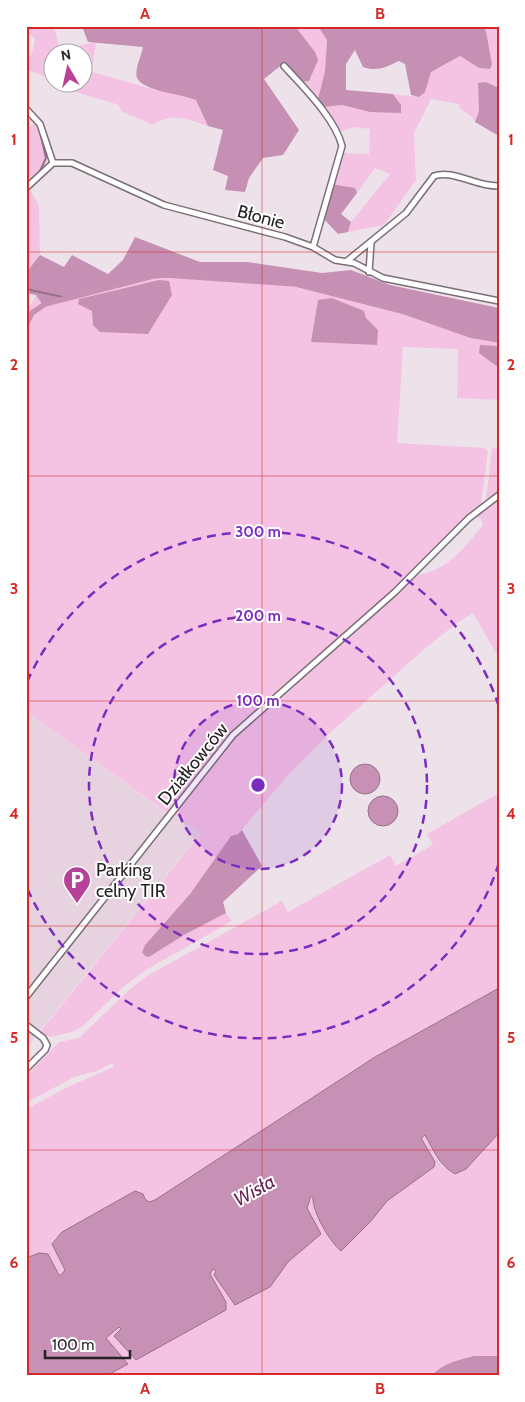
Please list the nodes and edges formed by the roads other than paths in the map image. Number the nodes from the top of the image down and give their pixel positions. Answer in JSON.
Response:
{"nodes":[{"id":1,"x":284,"y":66,"type":"dead end"},
{"id":2,"x":26,"y":109,"type":"edge"},
{"id":3,"x":53,"y":163,"type":"junction"},
{"id":4,"x":499,"y":186,"type":"edge"},
{"id":5,"x":26,"y":188,"type":"edge"},
{"id":6,"x":371,"y":243,"type":"junction"},
{"id":7,"x":313,"y":246,"type":"junction"},
{"id":8,"x":347,"y":261,"type":"junction"},
{"id":9,"x":369,"y":272,"type":"junction"},
{"id":10,"x":499,"y":301,"type":"edge"},
{"id":11,"x":499,"y":495,"type":"edge"},
{"id":12,"x":26,"y":997,"type":"edge"},
{"id":13,"x":26,"y":1025,"type":"edge"},
{"id":14,"x":26,"y":1069,"type":"edge"}],
"edges":[{"from":1,"to":7,"type":"street"},
{"from":2,"to":3,"type":"street"},
{"from":3,"to":5,"type":"street"},
{"from":3,"to":7,"type":"street","name":"Błonie"},
{"from":4,"to":6,"type":"street"},
{"from":6,"to":8,"type":"street"},
{"from":6,"to":9,"type":"street"},
{"from":7,"to":8,"type":"street","name":"Błonie"},
{"from":8,"to":9,"type":"street","name":"Błonie"},
{"from":9,"to":10,"type":"street","name":"Błonie"},
{"from":11,"to":12,"type":"street","name":"Działkowców"},
{"from":13,"to":14,"type":"street"}]}
